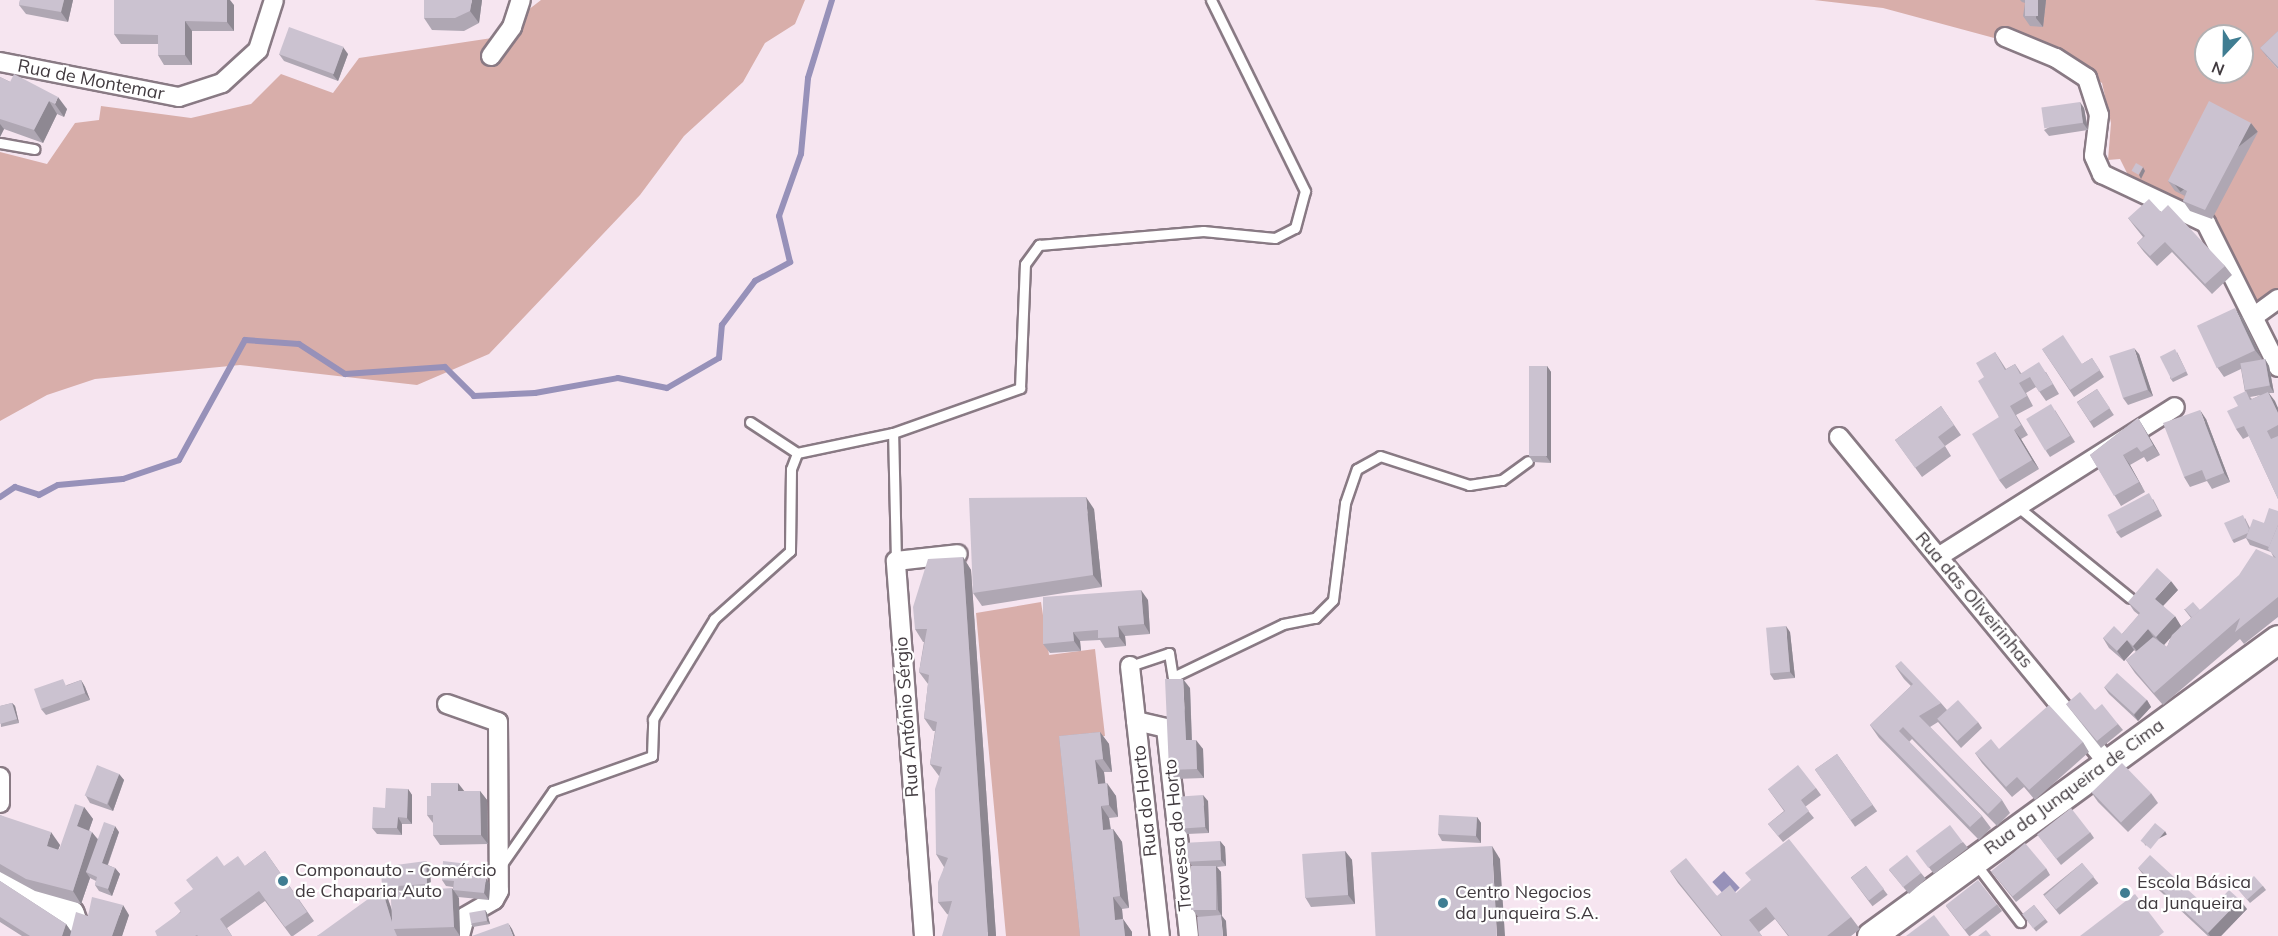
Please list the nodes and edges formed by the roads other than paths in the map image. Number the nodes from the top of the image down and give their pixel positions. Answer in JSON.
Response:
{"nodes":[{"id":1,"x":274,"y":0,"type":"edge"},
{"id":2,"x":521,"y":0,"type":"edge"},
{"id":3,"x":1211,"y":0,"type":"edge"},
{"id":4,"x":2005,"y":37,"type":"dead end"},
{"id":5,"x":491,"y":56,"type":"dead end"},
{"id":6,"x":0,"y":62,"type":"edge"},
{"id":7,"x":0,"y":143,"type":"edge"},
{"id":8,"x":34,"y":149,"type":"edge"},
{"id":9,"x":2278,"y":299,"type":"edge"},
{"id":10,"x":2256,"y":315,"type":"junction"},
{"id":11,"x":2278,"y":367,"type":"edge"},
{"id":12,"x":2175,"y":407,"type":"dead end"},
{"id":13,"x":750,"y":422,"type":"dead end"},
{"id":14,"x":893,"y":433,"type":"junction"},
{"id":15,"x":1839,"y":436,"type":"dead end"},
{"id":16,"x":797,"y":453,"type":"junction"},
{"id":17,"x":1528,"y":461,"type":"edge"},
{"id":18,"x":2018,"y":507,"type":"junction"},
{"id":19,"x":958,"y":554,"type":"dead end"},
{"id":20,"x":1938,"y":557,"type":"junction"},
{"id":21,"x":896,"y":561,"type":"junction"},
{"id":22,"x":2130,"y":598,"type":"edge"},
{"id":23,"x":2278,"y":639,"type":"edge"},
{"id":24,"x":1130,"y":666,"type":"joint"},
{"id":25,"x":447,"y":704,"type":"dead end"},
{"id":26,"x":1136,"y":721,"type":"junction"},
{"id":27,"x":2108,"y":762,"type":"junction"},
{"id":28,"x":0,"y":777,"type":"edge"},
{"id":29,"x":0,"y":803,"type":"edge"},
{"id":30,"x":1973,"y":861,"type":"junction"},
{"id":31,"x":502,"y":864,"type":"junction"},
{"id":32,"x":0,"y":877,"type":"edge"},
{"id":33,"x":2020,"y":922,"type":"dead end"},
{"id":34,"x":78,"y":936,"type":"edge"},
{"id":35,"x":460,"y":936,"type":"edge"},
{"id":36,"x":924,"y":936,"type":"edge"},
{"id":37,"x":1160,"y":936,"type":"edge"},
{"id":38,"x":1189,"y":936,"type":"edge"},
{"id":39,"x":1871,"y":936,"type":"edge"}],
"edges":[{"from":1,"to":6,"type":"street","name":"Rua de Montemar"},
{"from":2,"to":5,"type":"street"},
{"from":3,"to":14,"type":"lane"},
{"from":4,"to":10,"type":"street"},
{"from":7,"to":8,"type":"lane"},
{"from":9,"to":10,"type":"street"},
{"from":10,"to":11,"type":"street"},
{"from":12,"to":18,"type":"street"},
{"from":13,"to":16,"type":"lane"},
{"from":14,"to":16,"type":"lane"},
{"from":14,"to":21,"type":"lane"},
{"from":15,"to":20,"type":"street","name":"Rua das Oliveirinhas"},
{"from":16,"to":31,"type":"lane"},
{"from":17,"to":24,"type":"lane"},
{"from":18,"to":20,"type":"street"},
{"from":18,"to":22,"type":"lane"},
{"from":19,"to":21,"type":"street"},
{"from":20,"to":27,"type":"street","name":"Rua das Oliveirinhas"},
{"from":21,"to":36,"type":"street","name":"Rua António Sérgio"},
{"from":23,"to":27,"type":"main road","name":"Rua da Junqueira de Cima"},
{"from":24,"to":26,"type":"street","name":"Rua do Horto"},
{"from":25,"to":31,"type":"street"},
{"from":26,"to":37,"type":"street","name":"Rua do Horto"},
{"from":26,"to":38,"type":"street","name":"Travessa do Horto"},
{"from":27,"to":30,"type":"main road","name":"Rua da Junqueira de Cima"},
{"from":28,"to":29,"type":"street"},
{"from":30,"to":33,"type":"lane"},
{"from":30,"to":39,"type":"main road","name":"Rua da Junqueira de Cima"},
{"from":31,"to":35,"type":"street"},
{"from":32,"to":34,"type":"main road"}]}
